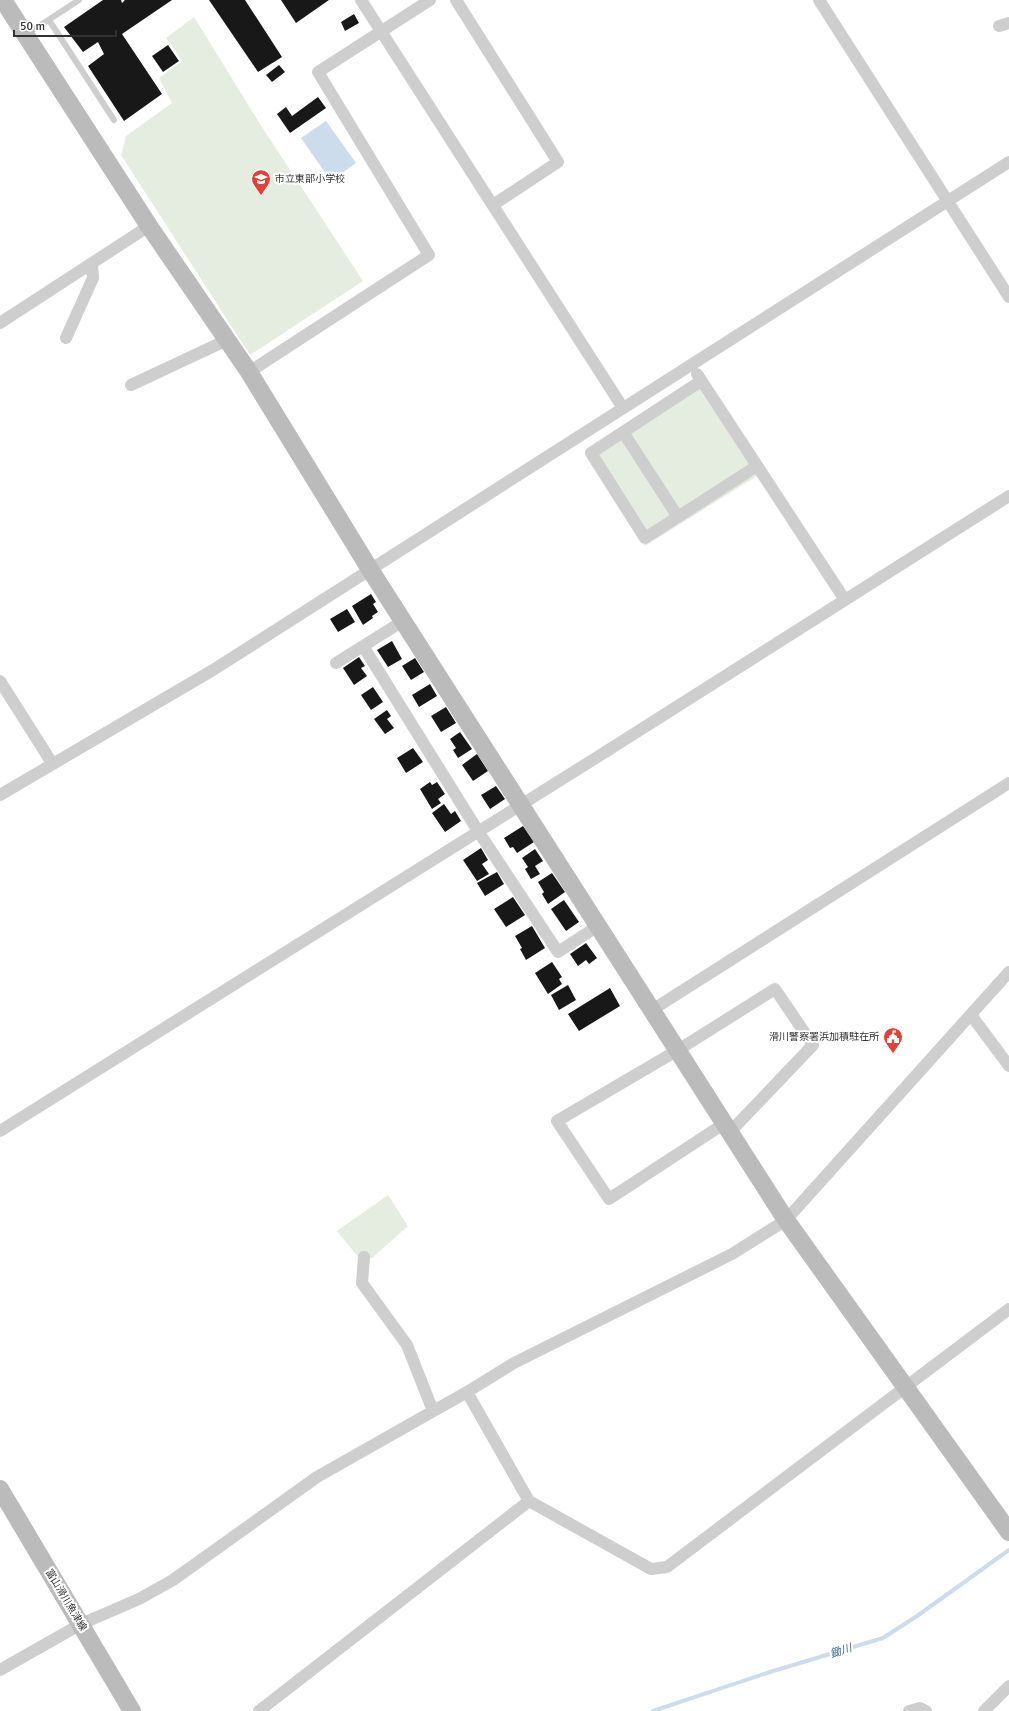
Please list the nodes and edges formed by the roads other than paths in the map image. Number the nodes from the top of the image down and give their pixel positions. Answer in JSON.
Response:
{"nodes":[{"id":1,"x":3,"y":0,"type":"edge"},
{"id":2,"x":79,"y":0,"type":"edge"},
{"id":3,"x":361,"y":0,"type":"edge"},
{"id":4,"x":430,"y":0,"type":"edge"},
{"id":5,"x":456,"y":0,"type":"edge"},
{"id":6,"x":819,"y":0,"type":"edge"},
{"id":7,"x":48,"y":20,"type":"junction"},
{"id":8,"x":381,"y":31,"type":"junction"},
{"id":9,"x":26,"y":35,"type":"junction"},
{"id":10,"x":114,"y":120,"type":"dead end"},
{"id":11,"x":1009,"y":162,"type":"edge"},
{"id":12,"x":948,"y":200,"type":"junction"},
{"id":13,"x":493,"y":205,"type":"junction"},
{"id":14,"x":149,"y":226,"type":"junction"},
{"id":15,"x":92,"y":264,"type":"junction"},
{"id":16,"x":1009,"y":297,"type":"edge"},
{"id":17,"x":0,"y":323,"type":"edge"},
{"id":18,"x":66,"y":338,"type":"dead end"},
{"id":19,"x":227,"y":340,"type":"junction"},
{"id":20,"x":692,"y":366,"type":"junction"},
{"id":21,"x":249,"y":372,"type":"junction"},
{"id":22,"x":701,"y":381,"type":"junction"},
{"id":23,"x":131,"y":385,"type":"dead end"},
{"id":24,"x":622,"y":408,"type":"junction"},
{"id":25,"x":623,"y":432,"type":"junction"},
{"id":26,"x":757,"y":466,"type":"junction"},
{"id":27,"x":1009,"y":496,"type":"edge"},
{"id":28,"x":678,"y":517,"type":"junction"},
{"id":29,"x":371,"y":571,"type":"junction"},
{"id":30,"x":845,"y":600,"type":"junction"},
{"id":31,"x":403,"y":621,"type":"junction"},
{"id":32,"x":363,"y":646,"type":"junction"},
{"id":33,"x":336,"y":663,"type":"dead end"},
{"id":34,"x":0,"y":681,"type":"edge"},
{"id":35,"x":52,"y":763,"type":"junction"},
{"id":36,"x":1009,"y":783,"type":"edge"},
{"id":37,"x":0,"y":795,"type":"edge"},
{"id":38,"x":520,"y":805,"type":"junction"},
{"id":39,"x":478,"y":831,"type":"junction"},
{"id":40,"x":598,"y":926,"type":"junction"},
{"id":41,"x":1009,"y":972,"type":"edge"},
{"id":42,"x":652,"y":1010,"type":"junction"},
{"id":43,"x":971,"y":1015,"type":"junction"},
{"id":44,"x":678,"y":1050,"type":"junction"},
{"id":45,"x":1009,"y":1066,"type":"edge"},
{"id":46,"x":728,"y":1128,"type":"junction"},
{"id":47,"x":0,"y":1131,"type":"edge"},
{"id":48,"x":786,"y":1220,"type":"junction"},
{"id":49,"x":364,"y":1256,"type":"dead end"},
{"id":50,"x":1009,"y":1309,"type":"edge"},
{"id":51,"x":906,"y":1388,"type":"junction"},
{"id":52,"x":467,"y":1392,"type":"junction"},
{"id":53,"x":433,"y":1411,"type":"junction"},
{"id":54,"x":0,"y":1490,"type":"edge"},
{"id":55,"x":528,"y":1501,"type":"junction"},
{"id":56,"x":1009,"y":1532,"type":"edge"},
{"id":57,"x":81,"y":1624,"type":"junction"},
{"id":58,"x":0,"y":1670,"type":"edge"},
{"id":59,"x":1009,"y":1686,"type":"edge"},
{"id":60,"x":132,"y":1711,"type":"edge"},
{"id":61,"x":259,"y":1711,"type":"edge"},
{"id":62,"x":909,"y":1711,"type":"edge"},
{"id":63,"x":926,"y":1711,"type":"edge"},
{"id":64,"x":984,"y":1711,"type":"edge"}],
"edges":[{"from":1,"to":9,"type":"street"},
{"from":2,"to":7,"type":"lane"},
{"from":3,"to":8,"type":"street"},
{"from":4,"to":8,"type":"street"},
{"from":5,"to":13,"type":"street"},
{"from":6,"to":12,"type":"street"},
{"from":7,"to":9,"type":"lane"},
{"from":7,"to":10,"type":"lane"},
{"from":8,"to":13,"type":"street"},
{"from":8,"to":21,"type":"street"},
{"from":9,"to":14,"type":"street"},
{"from":11,"to":12,"type":"street"},
{"from":12,"to":16,"type":"street"},
{"from":12,"to":20,"type":"street"},
{"from":13,"to":24,"type":"street"},
{"from":14,"to":15,"type":"street"},
{"from":14,"to":19,"type":"street"},
{"from":15,"to":17,"type":"street"},
{"from":15,"to":18,"type":"street"},
{"from":19,"to":21,"type":"street"},
{"from":19,"to":23,"type":"street"},
{"from":20,"to":22,"type":"street"},
{"from":20,"to":24,"type":"street"},
{"from":21,"to":29,"type":"street"},
{"from":22,"to":25,"type":"street"},
{"from":22,"to":26,"type":"street"},
{"from":24,"to":29,"type":"street"},
{"from":25,"to":28,"type":"street"},
{"from":25,"to":28,"type":"street"},
{"from":26,"to":28,"type":"street"},
{"from":26,"to":30,"type":"street"},
{"from":27,"to":30,"type":"street"},
{"from":29,"to":31,"type":"street"},
{"from":29,"to":35,"type":"street"},
{"from":30,"to":38,"type":"street"},
{"from":31,"to":32,"type":"street"},
{"from":31,"to":38,"type":"street"},
{"from":32,"to":33,"type":"street"},
{"from":32,"to":39,"type":"street"},
{"from":34,"to":35,"type":"street"},
{"from":35,"to":37,"type":"street"},
{"from":36,"to":42,"type":"street"},
{"from":38,"to":39,"type":"street"},
{"from":38,"to":40,"type":"street"},
{"from":39,"to":40,"type":"street"},
{"from":39,"to":47,"type":"street"},
{"from":40,"to":42,"type":"street"},
{"from":41,"to":43,"type":"street"},
{"from":42,"to":44,"type":"street"},
{"from":43,"to":45,"type":"street"},
{"from":43,"to":48,"type":"street"},
{"from":44,"to":46,"type":"street"},
{"from":44,"to":46,"type":"street"},
{"from":44,"to":46,"type":"street"},
{"from":46,"to":48,"type":"street"},
{"from":48,"to":51,"type":"street"},
{"from":48,"to":52,"type":"street"},
{"from":49,"to":53,"type":"street"},
{"from":50,"to":51,"type":"street"},
{"from":51,"to":55,"type":"street"},
{"from":51,"to":56,"type":"street"},
{"from":52,"to":53,"type":"street"},
{"from":52,"to":55,"type":"street"},
{"from":53,"to":57,"type":"street"},
{"from":54,"to":57,"type":"street","name":"富山滑川魚津線"},
{"from":55,"to":61,"type":"street"},
{"from":57,"to":58,"type":"street"},
{"from":57,"to":60,"type":"street","name":"富山滑川魚津線"},
{"from":59,"to":64,"type":"street"},
{"from":62,"to":63,"type":"street"}]}
